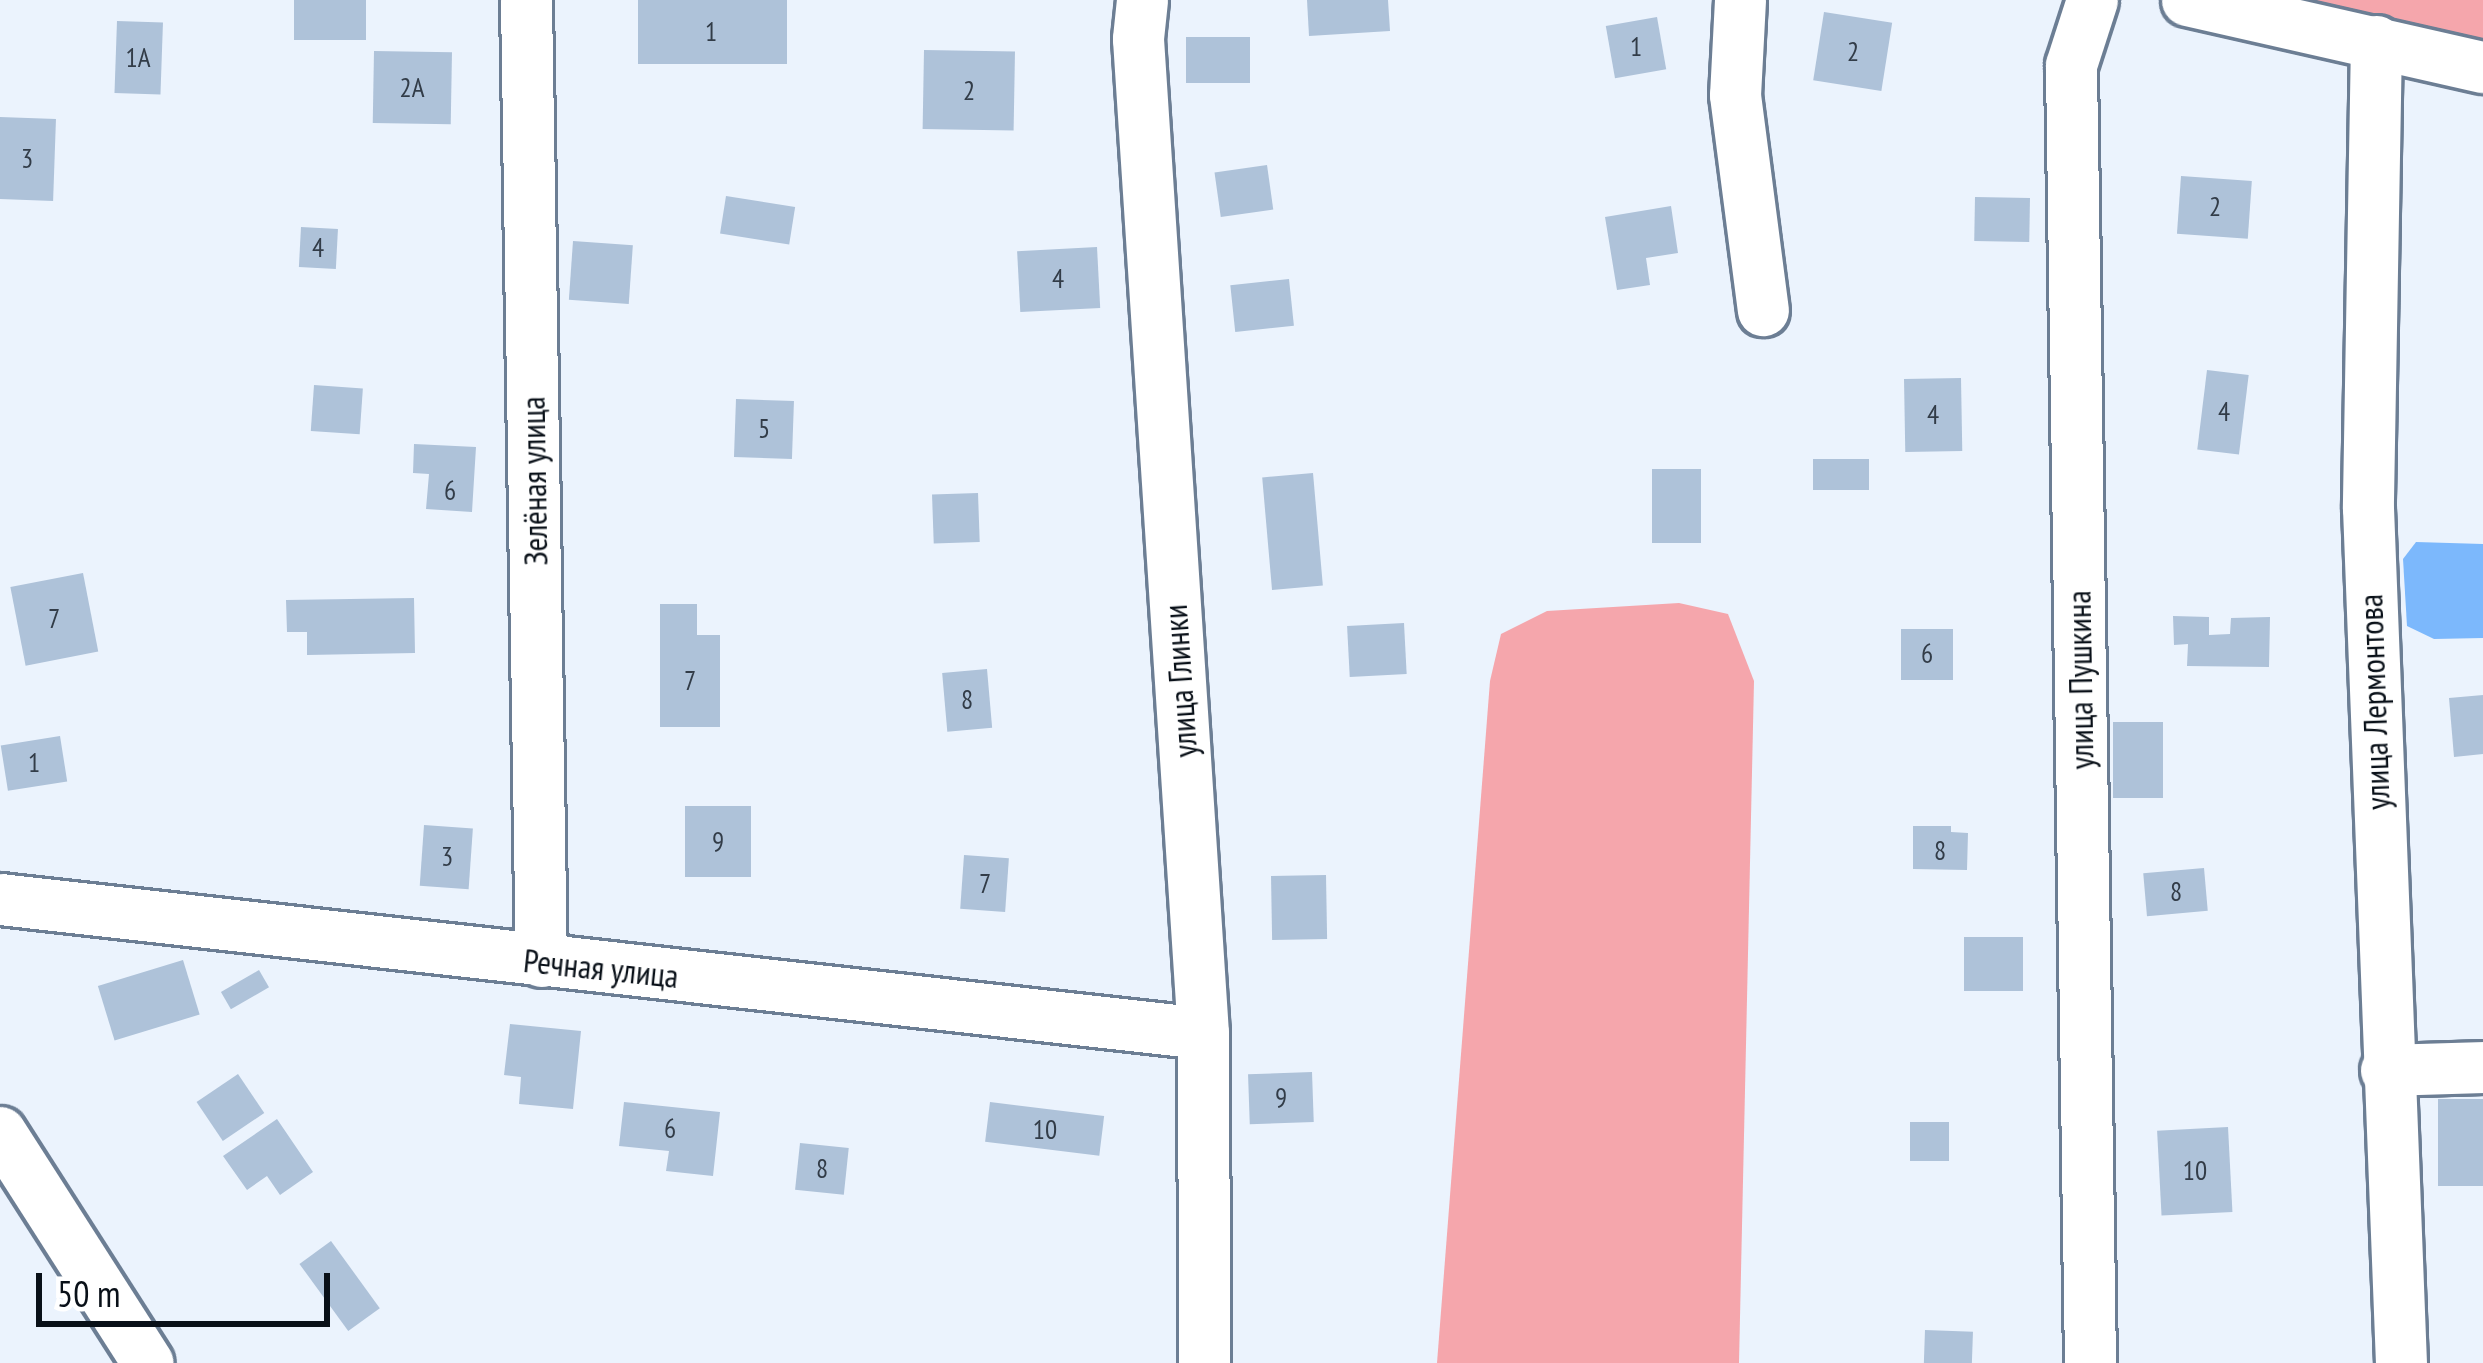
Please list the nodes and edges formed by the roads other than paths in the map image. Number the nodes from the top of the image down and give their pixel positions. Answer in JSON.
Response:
{"nodes":[{"id":1,"x":526,"y":0,"type":"edge"},
{"id":2,"x":1142,"y":0,"type":"edge"},
{"id":3,"x":1740,"y":0,"type":"edge"},
{"id":4,"x":2092,"y":0,"type":"edge"},
{"id":5,"x":2187,"y":0,"type":"edge"},
{"id":6,"x":2376,"y":41,"type":"junction"},
{"id":7,"x":2483,"y":67,"type":"edge"},
{"id":8,"x":1763,"y":310,"type":"dead end"},
{"id":9,"x":0,"y":899,"type":"edge"},
{"id":10,"x":541,"y":961,"type":"junction"},
{"id":11,"x":1203,"y":1034,"type":"junction"},
{"id":12,"x":2483,"y":1066,"type":"edge"},
{"id":13,"x":2386,"y":1070,"type":"junction"},
{"id":14,"x":0,"y":1132,"type":"edge"},
{"id":15,"x":148,"y":1363,"type":"edge"},
{"id":16,"x":1204,"y":1363,"type":"edge"},
{"id":17,"x":2090,"y":1363,"type":"edge"},
{"id":18,"x":2401,"y":1363,"type":"edge"}],
"edges":[{"from":1,"to":10,"type":"street","name":"Зелёная улица"},
{"from":2,"to":11,"type":"street","name":"улица Глинки"},
{"from":3,"to":8,"type":"street"},
{"from":4,"to":17,"type":"street","name":"улица Пушкина"},
{"from":5,"to":6,"type":"street"},
{"from":6,"to":7,"type":"street"},
{"from":6,"to":13,"type":"street","name":"улица Лермонтова"},
{"from":9,"to":10,"type":"street","name":"Речная улица"},
{"from":10,"to":11,"type":"street","name":"Речная улица"},
{"from":11,"to":16,"type":"street","name":"улица Глинки"},
{"from":12,"to":13,"type":"street"},
{"from":13,"to":18,"type":"street","name":"улица Лермонтова"},
{"from":14,"to":15,"type":"street"}]}
